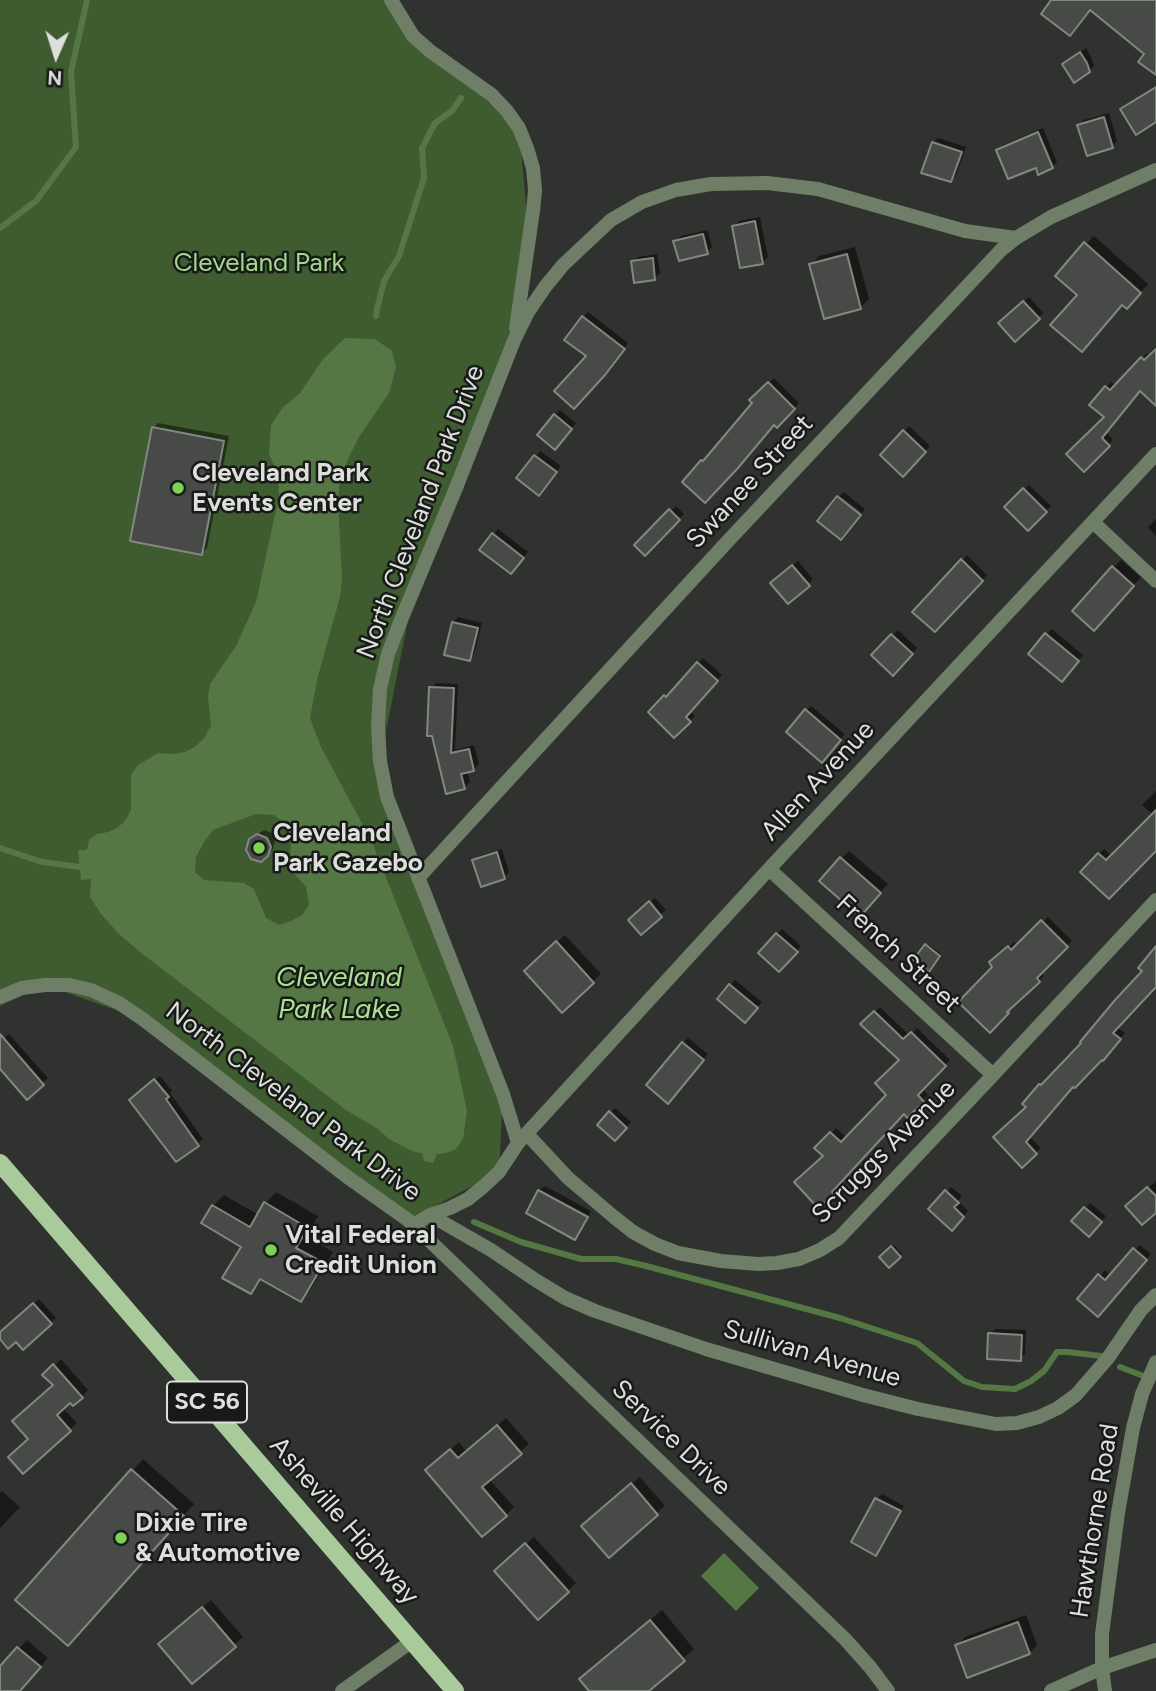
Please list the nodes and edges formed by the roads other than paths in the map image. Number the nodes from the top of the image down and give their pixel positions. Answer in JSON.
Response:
{"nodes":[{"id":1,"x":391,"y":0,"type":"edge"},
{"id":2,"x":1156,"y":170,"type":"edge"},
{"id":3,"x":1016,"y":238,"type":"junction"},
{"id":4,"x":515,"y":338,"type":"junction"},
{"id":5,"x":1156,"y":454,"type":"edge"},
{"id":6,"x":1093,"y":522,"type":"junction"},
{"id":7,"x":1156,"y":581,"type":"edge"},
{"id":8,"x":769,"y":869,"type":"junction"},
{"id":9,"x":418,"y":878,"type":"junction"},
{"id":10,"x":1156,"y":900,"type":"edge"},
{"id":11,"x":0,"y":997,"type":"edge"},
{"id":12,"x":993,"y":1075,"type":"junction"},
{"id":13,"x":522,"y":1139,"type":"junction"},
{"id":14,"x":0,"y":1163,"type":"edge"},
{"id":15,"x":430,"y":1215,"type":"junction"},
{"id":16,"x":414,"y":1225,"type":"junction"},
{"id":17,"x":1156,"y":1294,"type":"edge"},
{"id":18,"x":1156,"y":1362,"type":"edge"},
{"id":19,"x":412,"y":1641,"type":"junction"},
{"id":20,"x":1156,"y":1650,"type":"edge"},
{"id":21,"x":1102,"y":1668,"type":"junction"},
{"id":22,"x":342,"y":1691,"type":"edge"},
{"id":23,"x":455,"y":1691,"type":"edge"},
{"id":24,"x":888,"y":1691,"type":"edge"},
{"id":25,"x":1051,"y":1691,"type":"edge"},
{"id":26,"x":1105,"y":1691,"type":"edge"}],
"edges":[{"from":1,"to":4,"type":"street","name":"North Cleveland Park Drive"},
{"from":2,"to":3,"type":"street","name":"Swanee Street"},
{"from":3,"to":4,"type":"street","name":"North Cleveland Park Drive"},
{"from":3,"to":9,"type":"street","name":"Swanee Street"},
{"from":4,"to":9,"type":"street","name":"North Cleveland Park Drive"},
{"from":5,"to":6,"type":"street","name":"Allen Avenue"},
{"from":6,"to":7,"type":"street"},
{"from":6,"to":8,"type":"street","name":"Allen Avenue"},
{"from":8,"to":12,"type":"street","name":"French Street"},
{"from":8,"to":13,"type":"street","name":"Allen Avenue"},
{"from":9,"to":13,"type":"street","name":"North Cleveland Park Drive"},
{"from":10,"to":12,"type":"street","name":"Scruggs Avenue"},
{"from":11,"to":16,"type":"street","name":"North Cleveland Park Drive"},
{"from":12,"to":13,"type":"street","name":"Scruggs Avenue"},
{"from":13,"to":15,"type":"street","name":"North Cleveland Park Drive"},
{"from":14,"to":19,"type":"main road","name":"Asheville Highway","number":"SC 56"},
{"from":15,"to":16,"type":"street","name":"North Cleveland Park Drive"},
{"from":15,"to":17,"type":"street","name":"Sullivan Avenue"},
{"from":16,"to":24,"type":"street","name":"Service Drive"},
{"from":18,"to":21,"type":"street","name":"Hawthorne Road"},
{"from":19,"to":22,"type":"street"},
{"from":19,"to":23,"type":"main road","name":"Asheville Highway","number":"SC 56"},
{"from":20,"to":21,"type":"street"},
{"from":21,"to":25,"type":"street"},
{"from":21,"to":26,"type":"street","name":"Hawthorne Road"}]}
